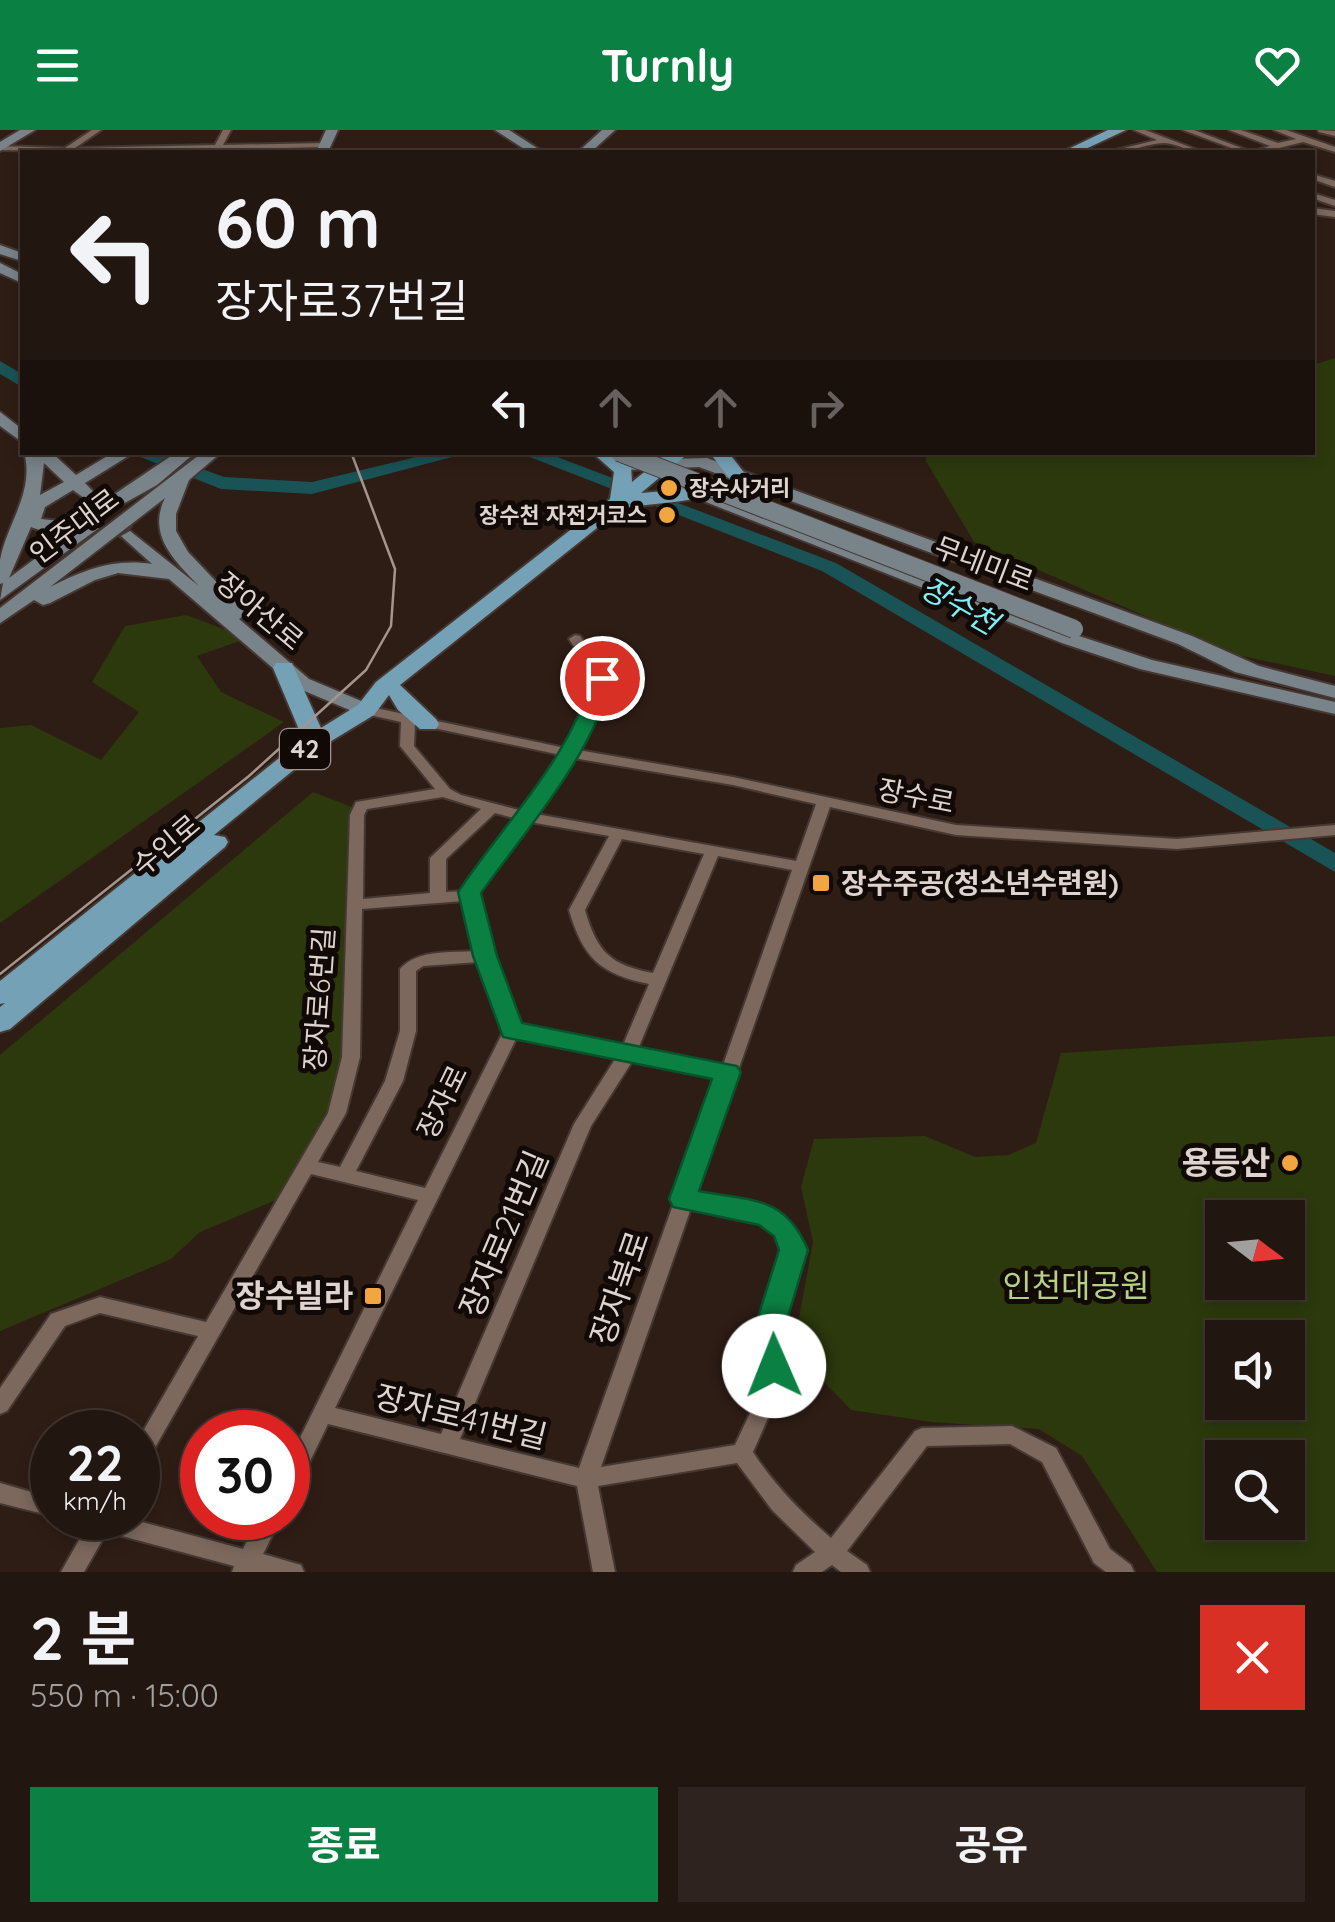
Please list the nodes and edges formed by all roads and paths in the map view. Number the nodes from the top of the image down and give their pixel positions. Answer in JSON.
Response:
{"nodes":[{"id":1,"x":28,"y":130,"type":"edge"},
{"id":2,"x":97,"y":130,"type":"edge"},
{"id":3,"x":227,"y":130,"type":"edge"},
{"id":4,"x":263,"y":130,"type":"edge"},
{"id":5,"x":297,"y":130,"type":"edge"},
{"id":6,"x":332,"y":130,"type":"edge"},
{"id":7,"x":501,"y":130,"type":"edge"},
{"id":8,"x":609,"y":130,"type":"edge"},
{"id":9,"x":627,"y":130,"type":"edge"},
{"id":10,"x":1119,"y":130,"type":"edge"},
{"id":11,"x":1138,"y":130,"type":"edge"},
{"id":12,"x":1173,"y":130,"type":"edge"},
{"id":13,"x":1187,"y":130,"type":"edge"},
{"id":14,"x":1233,"y":130,"type":"edge"},
{"id":15,"x":1278,"y":130,"type":"edge"},
{"id":16,"x":1322,"y":130,"type":"edge"},
{"id":17,"x":1335,"y":134,"type":"edge"},
{"id":18,"x":1161,"y":138,"type":"junction"},
{"id":19,"x":1304,"y":139,"type":"junction"},
{"id":20,"x":1278,"y":146,"type":"junction"},
{"id":21,"x":0,"y":147,"type":"edge"},
{"id":22,"x":289,"y":147,"type":"junction"},
{"id":23,"x":218,"y":148,"type":"junction"},
{"id":24,"x":256,"y":148,"type":"junction"},
{"id":25,"x":324,"y":149,"type":"edge"},
{"id":26,"x":49,"y":150,"type":"edge"},
{"id":27,"x":67,"y":150,"type":"edge"},
{"id":28,"x":116,"y":150,"type":"edge"},
{"id":29,"x":534,"y":150,"type":"edge"},
{"id":30,"x":586,"y":150,"type":"edge"},
{"id":31,"x":604,"y":150,"type":"edge"},
{"id":32,"x":1074,"y":150,"type":"edge"},
{"id":33,"x":1125,"y":150,"type":"edge"},
{"id":34,"x":1192,"y":150,"type":"edge"},
{"id":35,"x":1246,"y":150,"type":"edge"},
{"id":36,"x":1261,"y":150,"type":"edge"},
{"id":37,"x":1335,"y":151,"type":"edge"},
{"id":38,"x":1335,"y":187,"type":"edge"},
{"id":39,"x":1315,"y":195,"type":"edge"},
{"id":40,"x":1335,"y":203,"type":"edge"},
{"id":41,"x":0,"y":417,"type":"edge"},
{"id":42,"x":20,"y":435,"type":"edge"},
{"id":43,"x":34,"y":455,"type":"edge"},
{"id":44,"x":198,"y":455,"type":"edge"},
{"id":45,"x":665,"y":455,"type":"edge"},
{"id":46,"x":720,"y":455,"type":"edge"},
{"id":47,"x":121,"y":456,"type":"edge"},
{"id":48,"x":47,"y":458,"type":"edge"},
{"id":49,"x":611,"y":458,"type":"edge"},
{"id":50,"x":162,"y":472,"type":"junction"},
{"id":51,"x":737,"y":475,"type":"junction"},
{"id":52,"x":182,"y":478,"type":"junction"},
{"id":53,"x":76,"y":482,"type":"junction"},
{"id":54,"x":691,"y":494,"type":"junction"},
{"id":55,"x":94,"y":502,"type":"tunnel mouth"},
{"id":56,"x":616,"y":505,"type":"junction"},
{"id":57,"x":130,"y":536,"type":"tunnel mouth"},
{"id":58,"x":0,"y":578,"type":"edge"},
{"id":59,"x":178,"y":578,"type":"junction"},
{"id":60,"x":0,"y":594,"type":"edge"},
{"id":61,"x":0,"y":619,"type":"edge"},
{"id":62,"x":1081,"y":623,"type":"junction"},
{"id":63,"x":243,"y":634,"type":"junction"},
{"id":64,"x":576,"y":639,"type":"dead end"},
{"id":65,"x":284,"y":668,"type":"junction"},
{"id":66,"x":1249,"y":678,"type":"junction"},
{"id":67,"x":398,"y":691,"type":"junction"},
{"id":68,"x":1335,"y":692,"type":"edge"},
{"id":69,"x":1335,"y":708,"type":"edge"},
{"id":70,"x":366,"y":710,"type":"junction"},
{"id":71,"x":418,"y":722,"type":"junction"},
{"id":72,"x":315,"y":741,"type":"junction"},
{"id":73,"x":569,"y":753,"type":"junction"},
{"id":74,"x":445,"y":792,"type":"junction"},
{"id":75,"x":824,"y":802,"type":"junction"},
{"id":76,"x":491,"y":808,"type":"junction"},
{"id":77,"x":524,"y":816,"type":"junction"},
{"id":78,"x":1335,"y":830,"type":"edge"},
{"id":79,"x":618,"y":834,"type":"junction"},
{"id":80,"x":712,"y":851,"type":"junction"},
{"id":81,"x":801,"y":867,"type":"junction"},
{"id":82,"x":470,"y":895,"type":"junction"},
{"id":83,"x":438,"y":897,"type":"junction"},
{"id":84,"x":354,"y":905,"type":"junction"},
{"id":85,"x":485,"y":956,"type":"junction"},
{"id":86,"x":658,"y":980,"type":"junction"},
{"id":87,"x":0,"y":994,"type":"edge"},
{"id":88,"x":0,"y":1022,"type":"edge"},
{"id":89,"x":512,"y":1030,"type":"junction"},
{"id":90,"x":628,"y":1054,"type":"junction"},
{"id":91,"x":728,"y":1072,"type":"junction"},
{"id":92,"x":306,"y":1166,"type":"junction"},
{"id":93,"x":345,"y":1175,"type":"junction"},
{"id":94,"x":429,"y":1196,"type":"junction"},
{"id":95,"x":682,"y":1199,"type":"junction"},
{"id":96,"x":211,"y":1331,"type":"junction"},
{"id":97,"x":0,"y":1405,"type":"edge"},
{"id":98,"x":322,"y":1414,"type":"junction"},
{"id":99,"x":160,"y":1420,"type":"edge"},
{"id":100,"x":310,"y":1438,"type":"edge"},
{"id":101,"x":447,"y":1444,"type":"junction"},
{"id":102,"x":742,"y":1453,"type":"junction"},
{"id":103,"x":586,"y":1479,"type":"junction"},
{"id":104,"x":0,"y":1493,"type":"edge"},
{"id":105,"x":30,"y":1501,"type":"edge"},
{"id":106,"x":160,"y":1538,"type":"edge"},
{"id":107,"x":88,"y":1540,"type":"edge"},
{"id":108,"x":259,"y":1540,"type":"edge"},
{"id":109,"x":832,"y":1553,"type":"junction"},
{"id":110,"x":246,"y":1566,"type":"edge"},
{"id":111,"x":72,"y":1572,"type":"edge"},
{"id":112,"x":293,"y":1572,"type":"edge"},
{"id":113,"x":604,"y":1572,"type":"edge"},
{"id":114,"x":804,"y":1572,"type":"edge"},
{"id":115,"x":859,"y":1572,"type":"edge"},
{"id":116,"x":1123,"y":1572,"type":"edge"}],
"edges":[{"from":1,"to":21,"type":"main road"},
{"from":2,"to":27,"type":"street"},
{"from":3,"to":23,"type":"street"},
{"from":4,"to":24,"type":"street"},
{"from":5,"to":22,"type":"street"},
{"from":6,"to":25,"type":"main road"},
{"from":7,"to":29,"type":"main road"},
{"from":8,"to":30,"type":"main road"},
{"from":9,"to":31,"type":"main road"},
{"from":10,"to":32,"type":"main road"},
{"from":11,"to":18,"type":"street"},
{"from":12,"to":18,"type":"street"},
{"from":13,"to":35,"type":"street"},
{"from":14,"to":20,"type":"street"},
{"from":15,"to":19,"type":"street"},
{"from":16,"to":17,"type":"street"},
{"from":18,"to":33,"type":"street"},
{"from":18,"to":34,"type":"street"},
{"from":19,"to":20,"type":"street"},
{"from":19,"to":37,"type":"street"},
{"from":20,"to":36,"type":"street"},
{"from":21,"to":26,"type":"street"},
{"from":22,"to":24,"type":"street"},
{"from":22,"to":25,"type":"street"},
{"from":23,"to":24,"type":"street"},
{"from":23,"to":28,"type":"street"},
{"from":38,"to":39,"type":"street"},
{"from":39,"to":40,"type":"street"},
{"from":41,"to":42,"type":"main road"},
{"from":43,"to":58,"type":"main road"},
{"from":44,"to":50,"type":"main road"},
{"from":44,"to":52,"type":"main road","name":"인주대로"},
{"from":45,"to":49,"type":"main road"},
{"from":45,"to":51,"type":"main road"},
{"from":45,"to":54,"type":"main road"},
{"from":45,"to":56,"type":"main road","name":"수인로","number":"42"},
{"from":45,"to":62,"type":"main road","name":"무네미로"},
{"from":46,"to":51,"type":"main road"},
{"from":47,"to":48,"type":"main road"},
{"from":47,"to":53,"type":"main road"},
{"from":48,"to":53,"type":"main road"},
{"from":49,"to":56,"type":"main road"},
{"from":49,"to":62,"type":"main road","name":"무네미로","bridge":true},
{"from":50,"to":53,"type":"main road"},
{"from":50,"to":60,"type":"main road","name":"인주대로"},
{"from":51,"to":66,"type":"main road"},
{"from":52,"to":61,"type":"main road","name":"인주대로"},
{"from":52,"to":63,"type":"main road"},
{"from":53,"to":55,"type":"main road"},
{"from":54,"to":56,"type":"main road"},
{"from":54,"to":66,"type":"main road"},
{"from":56,"to":67,"type":"main road","name":"수인로","number":"42"},
{"from":56,"to":70,"type":"main road","name":"수인로","number":"42"},
{"from":57,"to":59,"type":"main road","name":"장아산로"},
{"from":59,"to":61,"type":"main road"},
{"from":59,"to":63,"type":"main road","name":"장아산로"},
{"from":62,"to":66,"type":"main road","name":"무네미로"},
{"from":63,"to":65,"type":"main road","name":"장아산로"},
{"from":64,"to":73,"type":"street"},
{"from":65,"to":70,"type":"main road","name":"장아산로"},
{"from":65,"to":72,"type":"main road"},
{"from":66,"to":68,"type":"main road","name":"무네미로"},
{"from":66,"to":69,"type":"main road","name":"무네미로"},
{"from":67,"to":70,"type":"main road","name":"수인로","number":"42"},
{"from":67,"to":71,"type":"main road"},
{"from":70,"to":71,"type":"street","name":"장수로"},
{"from":70,"to":72,"type":"main road","name":"수인로","number":"42"},
{"from":70,"to":88,"type":"main road","name":"수인로","number":"42"},
{"from":71,"to":73,"type":"street","name":"장수로"},
{"from":71,"to":74,"type":"street"},
{"from":72,"to":87,"type":"main road","name":"수인로","number":"42"},
{"from":73,"to":75,"type":"street","name":"장수로"},
{"from":73,"to":77,"type":"street"},
{"from":74,"to":76,"type":"street","name":"장자로6번길"},
{"from":74,"to":84,"type":"street","name":"장자로6번길"},
{"from":75,"to":78,"type":"street","name":"장수로"},
{"from":75,"to":81,"type":"street","name":"장자북로"},
{"from":76,"to":77,"type":"street","name":"장자로6번길"},
{"from":76,"to":83,"type":"street"},
{"from":77,"to":79,"type":"street","name":"장자로6번길"},
{"from":77,"to":82,"type":"street"},
{"from":79,"to":80,"type":"street","name":"장자로6번길"},
{"from":79,"to":86,"type":"street"},
{"from":80,"to":81,"type":"street","name":"장자로6번길"},
{"from":80,"to":86,"type":"street","name":"장자로21번길"},
{"from":81,"to":91,"type":"street","name":"장자북로"},
{"from":82,"to":83,"type":"street"},
{"from":82,"to":85,"type":"street"},
{"from":83,"to":84,"type":"street"},
{"from":84,"to":92,"type":"street","name":"장자로6번길"},
{"from":85,"to":89,"type":"street"},
{"from":85,"to":93,"type":"street"},
{"from":86,"to":90,"type":"street","name":"장자로21번길"},
{"from":89,"to":90,"type":"street"},
{"from":89,"to":94,"type":"street","name":"장자로"},
{"from":90,"to":91,"type":"street"},
{"from":90,"to":101,"type":"street","name":"장자로21번길"},
{"from":91,"to":95,"type":"street","name":"장자북로"},
{"from":92,"to":93,"type":"street"},
{"from":92,"to":96,"type":"street","name":"장자로6번길"},
{"from":93,"to":94,"type":"street"},
{"from":94,"to":98,"type":"street","name":"장자로"},
{"from":95,"to":102,"type":"street"},
{"from":95,"to":103,"type":"street","name":"장자북로"},
{"from":96,"to":97,"type":"street"},
{"from":96,"to":99,"type":"street","name":"장자로6번길"},
{"from":98,"to":100,"type":"street","name":"장자로"},
{"from":98,"to":101,"type":"street","name":"장자로41번길"},
{"from":101,"to":103,"type":"street","name":"장자로41번길"},
{"from":102,"to":103,"type":"street"},
{"from":102,"to":109,"type":"street"},
{"from":103,"to":113,"type":"street","name":"장자북로"},
{"from":104,"to":105,"type":"street"},
{"from":106,"to":110,"type":"street"},
{"from":107,"to":111,"type":"street"},
{"from":108,"to":110,"type":"street"},
{"from":109,"to":114,"type":"street"},
{"from":109,"to":115,"type":"street"},
{"from":109,"to":116,"type":"street"},
{"from":110,"to":112,"type":"street"}]}
